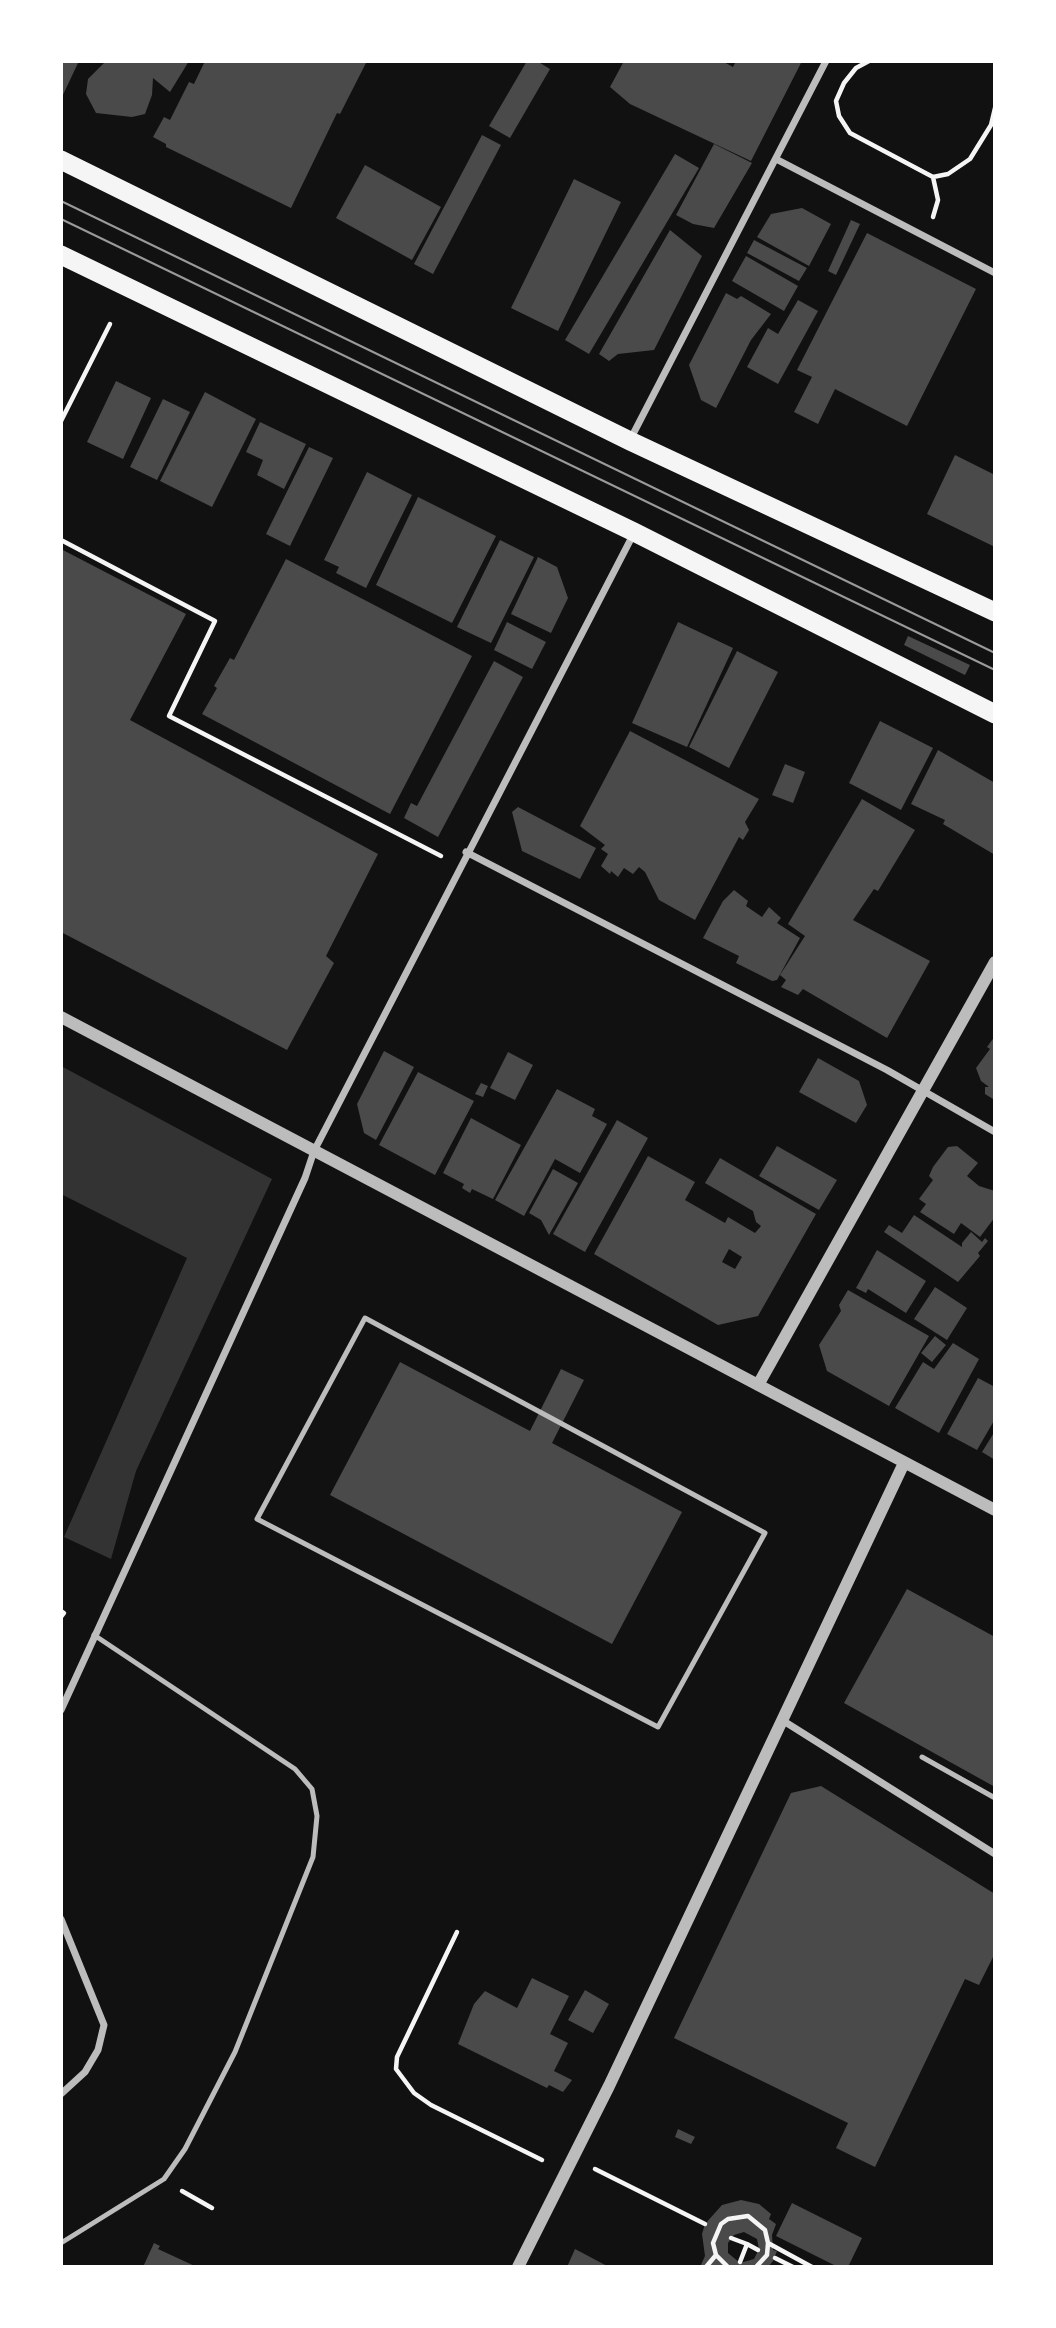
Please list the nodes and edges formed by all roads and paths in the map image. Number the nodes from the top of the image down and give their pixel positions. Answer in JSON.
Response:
{"nodes":[{"id":1,"x":826,"y":61,"type":"edge"},
{"id":2,"x":869,"y":61,"type":"edge"},
{"id":3,"x":995,"y":108,"type":"edge"},
{"id":4,"x":776,"y":159,"type":"junction"},
{"id":5,"x":61,"y":160,"type":"edge"},
{"id":6,"x":933,"y":177,"type":"junction"},
{"id":7,"x":924,"y":237,"type":"junction"},
{"id":8,"x":61,"y":255,"type":"edge"},
{"id":9,"x":995,"y":273,"type":"edge"},
{"id":10,"x":110,"y":324,"type":"dead end"},
{"id":11,"x":61,"y":421,"type":"edge"},
{"id":12,"x":630,"y":441,"type":"junction"},
{"id":13,"x":634,"y":532,"type":"junction"},
{"id":14,"x":61,"y":540,"type":"edge"},
{"id":15,"x":995,"y":612,"type":"edge"},
{"id":16,"x":995,"y":714,"type":"edge"},
{"id":17,"x":466,"y":852,"type":"junction"},
{"id":18,"x":442,"y":856,"type":"dead end"},
{"id":19,"x":995,"y":962,"type":"edge"},
{"id":20,"x":61,"y":1017,"type":"edge"},
{"id":21,"x":922,"y":1090,"type":"junction"},
{"id":22,"x":995,"y":1132,"type":"edge"},
{"id":23,"x":314,"y":1151,"type":"junction"},
{"id":24,"x":758,"y":1385,"type":"junction"},
{"id":25,"x":513,"y":1397,"type":"joint"},
{"id":26,"x":904,"y":1463,"type":"junction"},
{"id":27,"x":995,"y":1510,"type":"edge"},
{"id":28,"x":61,"y":1611,"type":"edge"},
{"id":29,"x":61,"y":1617,"type":"edge"},
{"id":30,"x":94,"y":1634,"type":"junction"},
{"id":31,"x":61,"y":1710,"type":"edge"},
{"id":32,"x":782,"y":1720,"type":"junction"},
{"id":33,"x":922,"y":1757,"type":"dead end"},
{"id":34,"x":995,"y":1798,"type":"edge"},
{"id":35,"x":995,"y":1854,"type":"edge"},
{"id":36,"x":61,"y":1919,"type":"edge"},
{"id":37,"x":457,"y":1932,"type":"dead end"},
{"id":38,"x":61,"y":2094,"type":"edge"},
{"id":39,"x":542,"y":2160,"type":"dead end"},
{"id":40,"x":595,"y":2169,"type":"dead end"},
{"id":41,"x":163,"y":2179,"type":"junction"},
{"id":42,"x":212,"y":2208,"type":"dead end"},
{"id":43,"x":705,"y":2224,"type":"dead end"},
{"id":44,"x":731,"y":2238,"type":"dead end"},
{"id":45,"x":61,"y":2243,"type":"edge"},
{"id":46,"x":768,"y":2243,"type":"junction"},
{"id":47,"x":747,"y":2245,"type":"junction"},
{"id":48,"x":758,"y":2250,"type":"dead end"},
{"id":49,"x":716,"y":2255,"type":"junction"},
{"id":50,"x":775,"y":2258,"type":"dead end"},
{"id":51,"x":740,"y":2262,"type":"dead end"},
{"id":52,"x":519,"y":2267,"type":"edge"},
{"id":53,"x":706,"y":2267,"type":"edge"},
{"id":54,"x":728,"y":2267,"type":"edge"},
{"id":55,"x":756,"y":2267,"type":"edge"},
{"id":56,"x":793,"y":2267,"type":"edge"},
{"id":57,"x":813,"y":2267,"type":"edge"}],
"edges":[{"from":1,"to":4,"type":"street"},
{"from":2,"to":6,"type":"path"},
{"from":3,"to":6,"type":"path"},
{"from":4,"to":7,"type":"street"},
{"from":4,"to":12,"type":"street"},
{"from":5,"to":12,"type":"highway"},
{"from":6,"to":7,"type":"path"},
{"from":7,"to":9,"type":"street"},
{"from":8,"to":13,"type":"highway"},
{"from":10,"to":11,"type":"path"},
{"from":12,"to":15,"type":"highway"},
{"from":13,"to":16,"type":"highway"},
{"from":13,"to":17,"type":"street"},
{"from":14,"to":18,"type":"path"},
{"from":17,"to":21,"type":"street"},
{"from":17,"to":23,"type":"street"},
{"from":19,"to":21,"type":"street"},
{"from":20,"to":23,"type":"street"},
{"from":21,"to":22,"type":"street"},
{"from":21,"to":24,"type":"street"},
{"from":23,"to":24,"type":"street"},
{"from":23,"to":30,"type":"street"},
{"from":24,"to":26,"type":"street"},
{"from":25,"to":25,"type":"lane"},
{"from":26,"to":27,"type":"street"},
{"from":26,"to":32,"type":"street"},
{"from":28,"to":29,"type":"path"},
{"from":30,"to":31,"type":"street"},
{"from":30,"to":41,"type":"lane"},
{"from":32,"to":35,"type":"street"},
{"from":32,"to":52,"type":"street"},
{"from":33,"to":34,"type":"lane"},
{"from":36,"to":38,"type":"street"},
{"from":37,"to":39,"type":"path"},
{"from":40,"to":43,"type":"path"},
{"from":41,"to":42,"type":"path"},
{"from":41,"to":45,"type":"lane"},
{"from":44,"to":47,"type":"path"},
{"from":46,"to":49,"type":"path"},
{"from":46,"to":55,"type":"path"},
{"from":46,"to":57,"type":"path"},
{"from":47,"to":48,"type":"path"},
{"from":47,"to":51,"type":"path"},
{"from":49,"to":53,"type":"path"},
{"from":49,"to":54,"type":"path"},
{"from":50,"to":56,"type":"path"}]}
